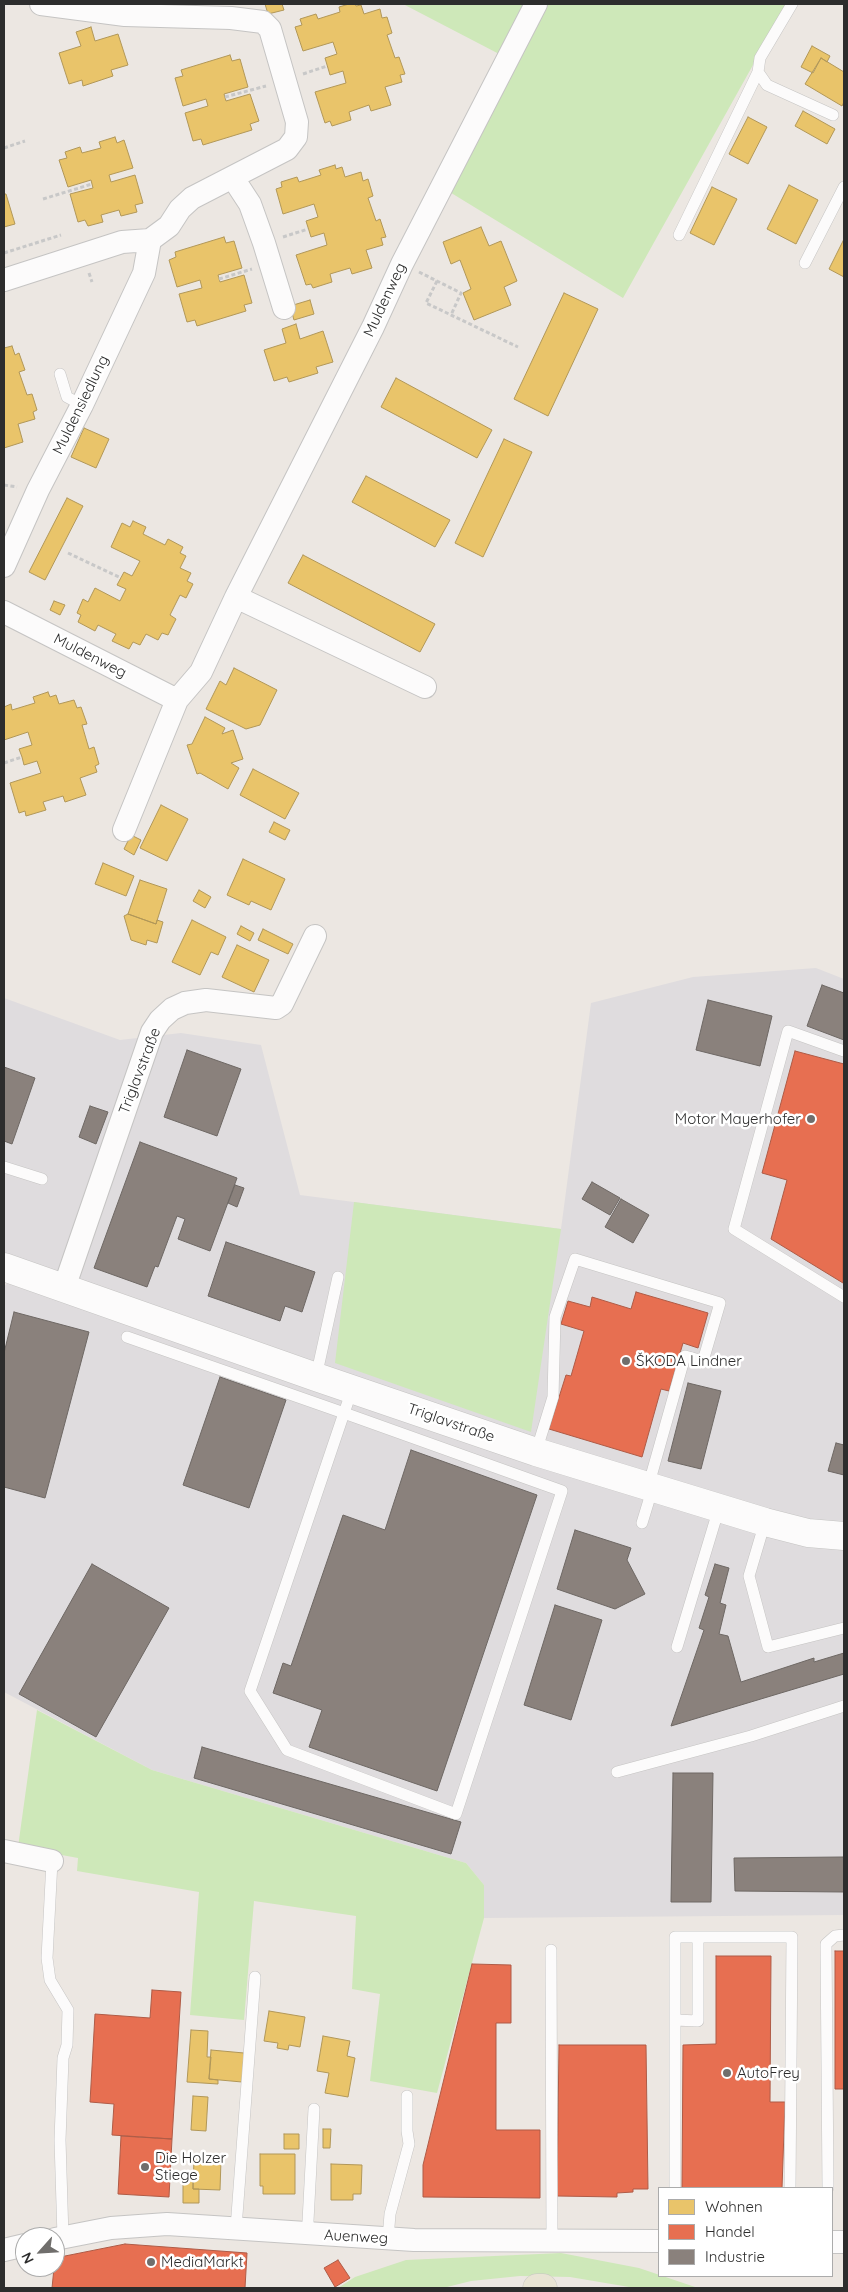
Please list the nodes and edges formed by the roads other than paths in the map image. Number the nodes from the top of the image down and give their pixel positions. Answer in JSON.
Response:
{"nodes":[{"id":1,"x":41,"y":4,"type":"edge"},
{"id":2,"x":536,"y":4,"type":"edge"},
{"id":3,"x":792,"y":4,"type":"edge"},
{"id":4,"x":758,"y":72,"type":"junction"},
{"id":5,"x":833,"y":115,"type":"dead end"},
{"id":6,"x":233,"y":178,"type":"junction"},
{"id":7,"x":844,"y":187,"type":"edge"},
{"id":8,"x":679,"y":236,"type":"dead end"},
{"id":9,"x":150,"y":240,"type":"junction"},
{"id":10,"x":804,"y":263,"type":"dead end"},
{"id":11,"x":4,"y":280,"type":"edge"},
{"id":12,"x":284,"y":308,"type":"dead end"},
{"id":13,"x":60,"y":374,"type":"dead end"},
{"id":14,"x":82,"y":405,"type":"junction"},
{"id":15,"x":4,"y":566,"type":"edge"},
{"id":16,"x":236,"y":596,"type":"junction"},
{"id":17,"x":4,"y":612,"type":"edge"},
{"id":18,"x":425,"y":687,"type":"dead end"},
{"id":19,"x":177,"y":700,"type":"junction"},
{"id":20,"x":124,"y":830,"type":"dead end"},
{"id":21,"x":315,"y":936,"type":"dead end"},
{"id":22,"x":844,"y":1051,"type":"edge"},
{"id":23,"x":4,"y":1167,"type":"edge"},
{"id":24,"x":42,"y":1179,"type":"dead end"},
{"id":25,"x":4,"y":1267,"type":"edge"},
{"id":26,"x":338,"y":1277,"type":"dead end"},
{"id":27,"x":64,"y":1288,"type":"junction"},
{"id":28,"x":844,"y":1297,"type":"edge"},
{"id":29,"x":127,"y":1337,"type":"dead end"},
{"id":30,"x":316,"y":1378,"type":"junction"},
{"id":31,"x":348,"y":1401,"type":"junction"},
{"id":32,"x":536,"y":1452,"type":"junction"},
{"id":33,"x":648,"y":1487,"type":"junction"},
{"id":34,"x":719,"y":1508,"type":"junction"},
{"id":35,"x":765,"y":1522,"type":"junction"},
{"id":36,"x":642,"y":1523,"type":"dead end"},
{"id":37,"x":844,"y":1536,"type":"edge"},
{"id":38,"x":844,"y":1628,"type":"edge"},
{"id":39,"x":677,"y":1647,"type":"dead end"},
{"id":40,"x":844,"y":1706,"type":"edge"},
{"id":41,"x":617,"y":1772,"type":"dead end"},
{"id":42,"x":4,"y":1850,"type":"edge"},
{"id":43,"x":52,"y":1861,"type":"joint"},
{"id":44,"x":844,"y":1936,"type":"edge"},
{"id":45,"x":698,"y":1937,"type":"junction"},
{"id":46,"x":551,"y":1950,"type":"dead end"},
{"id":47,"x":255,"y":1977,"type":"dead end"},
{"id":48,"x":675,"y":2020,"type":"junction"},
{"id":49,"x":407,"y":2096,"type":"dead end"},
{"id":50,"x":314,"y":2109,"type":"dead end"},
{"id":51,"x":675,"y":2187,"type":"edge"},
{"id":52,"x":790,"y":2187,"type":"edge"},
{"id":53,"x":828,"y":2187,"type":"edge"},
{"id":54,"x":59,"y":2227,"type":"edge"},
{"id":55,"x":236,"y":2228,"type":"junction"},
{"id":56,"x":309,"y":2234,"type":"junction"},
{"id":57,"x":65,"y":2237,"type":"edge"},
{"id":58,"x":388,"y":2239,"type":"junction"},
{"id":59,"x":552,"y":2241,"type":"junction"},
{"id":60,"x":658,"y":2241,"type":"edge"},
{"id":61,"x":536,"y":2288,"type":"edge"},
{"id":62,"x":543,"y":2288,"type":"edge"}],
"edges":[{"from":1,"to":6,"type":"street"},
{"from":2,"to":16,"type":"street","name":"Muldenweg"},
{"from":3,"to":4,"type":"lane"},
{"from":4,"to":5,"type":"lane"},
{"from":4,"to":8,"type":"lane"},
{"from":6,"to":9,"type":"street"},
{"from":6,"to":12,"type":"street"},
{"from":7,"to":10,"type":"lane"},
{"from":9,"to":11,"type":"street"},
{"from":9,"to":14,"type":"street","name":"Muldensiedlung"},
{"from":13,"to":14,"type":"lane"},
{"from":14,"to":15,"type":"street","name":"Muldensiedlung"},
{"from":16,"to":18,"type":"street"},
{"from":16,"to":19,"type":"street","name":"Muldenweg"},
{"from":17,"to":19,"type":"street","name":"Muldenweg"},
{"from":19,"to":20,"type":"street","name":"Muldenweg"},
{"from":21,"to":27,"type":"street","name":"Triglavstraße"},
{"from":22,"to":28,"type":"lane"},
{"from":23,"to":24,"type":"lane"},
{"from":25,"to":27,"type":"street","name":"Triglavstraße"},
{"from":26,"to":30,"type":"lane"},
{"from":27,"to":30,"type":"street","name":"Triglavstraße"},
{"from":29,"to":31,"type":"lane"},
{"from":30,"to":31,"type":"street","name":"Triglavstraße"},
{"from":31,"to":31,"type":"lane"},
{"from":31,"to":32,"type":"street","name":"Triglavstraße"},
{"from":32,"to":33,"type":"street","name":"Triglavstraße"},
{"from":32,"to":33,"type":"lane"},
{"from":33,"to":34,"type":"street","name":"Triglavstraße"},
{"from":33,"to":36,"type":"lane"},
{"from":34,"to":35,"type":"street","name":"Triglavstraße"},
{"from":34,"to":39,"type":"lane"},
{"from":35,"to":37,"type":"street","name":"Triglavstraße"},
{"from":35,"to":38,"type":"lane"},
{"from":40,"to":41,"type":"lane"},
{"from":42,"to":43,"type":"street"},
{"from":43,"to":54,"type":"lane"},
{"from":44,"to":53,"type":"lane"},
{"from":45,"to":48,"type":"lane"},
{"from":45,"to":48,"type":"lane"},
{"from":45,"to":52,"type":"lane"},
{"from":46,"to":59,"type":"lane"},
{"from":47,"to":55,"type":"lane"},
{"from":48,"to":51,"type":"lane"},
{"from":49,"to":58,"type":"lane"},
{"from":50,"to":56,"type":"lane"},
{"from":55,"to":56,"type":"street","name":"Auenweg"},
{"from":55,"to":57,"type":"street","name":"Auenweg"},
{"from":56,"to":58,"type":"street","name":"Auenweg"},
{"from":58,"to":59,"type":"street","name":"Auenweg"},
{"from":59,"to":60,"type":"street","name":"Auenweg"},
{"from":61,"to":62,"type":"main road"}]}
